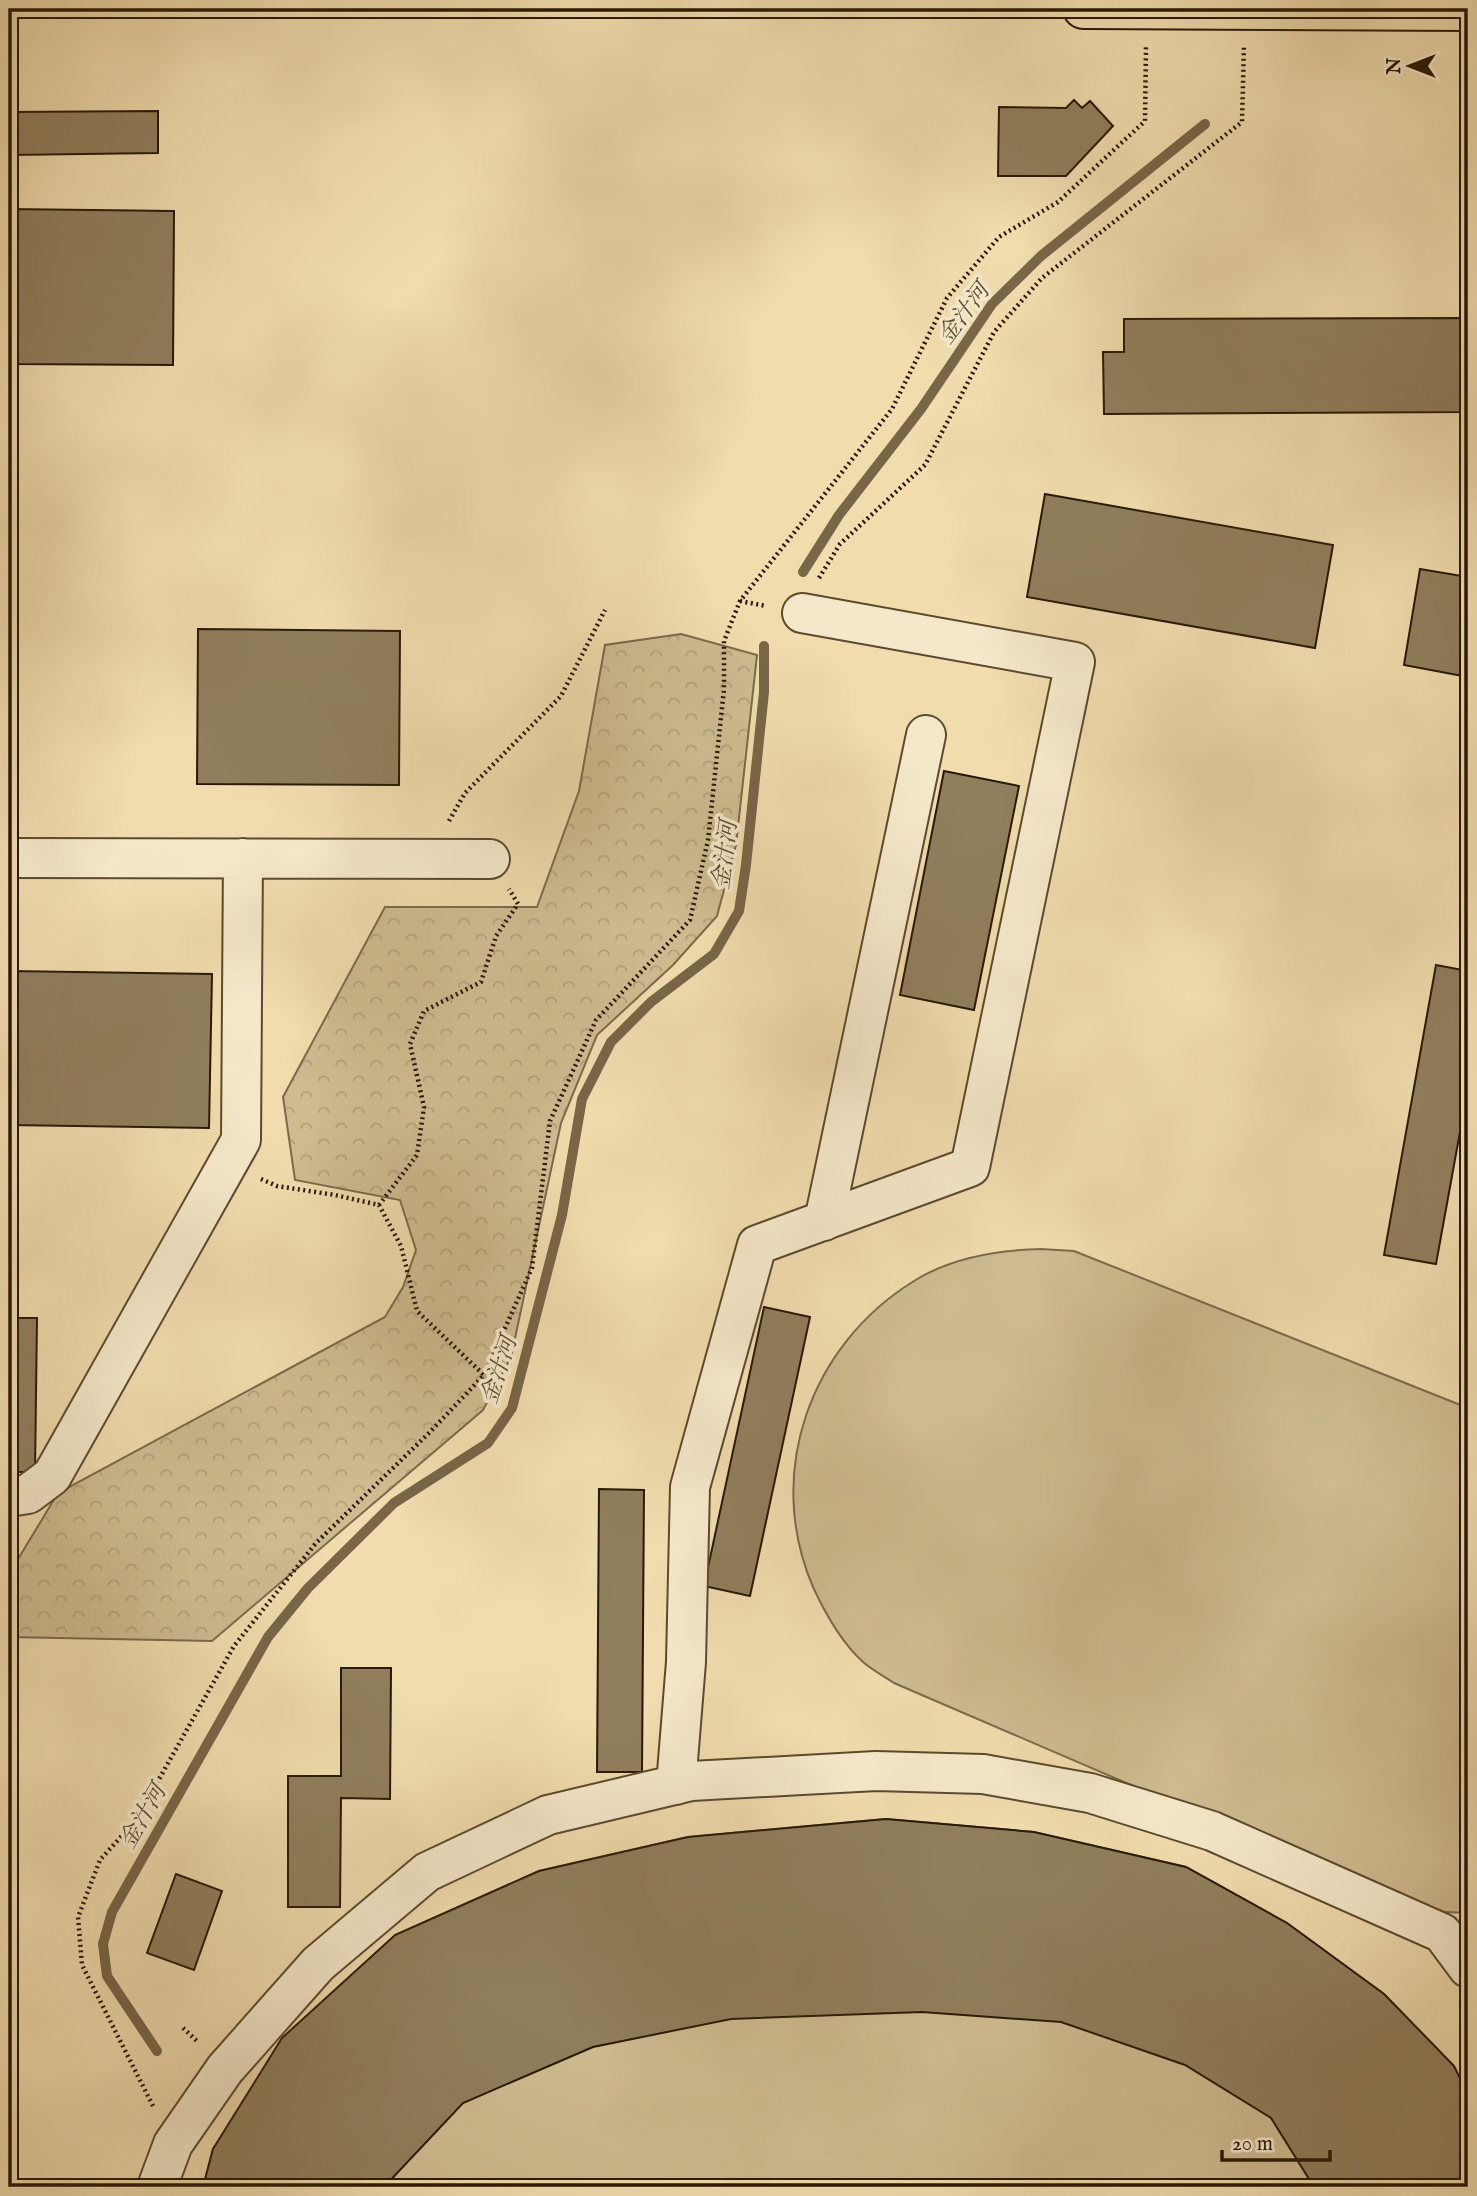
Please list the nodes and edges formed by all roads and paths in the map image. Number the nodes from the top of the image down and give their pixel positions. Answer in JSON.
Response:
{"nodes":[{"id":1,"x":1083,"y":9,"type":"edge"},
{"id":2,"x":1147,"y":9,"type":"edge"},
{"id":3,"x":1245,"y":10,"type":"edge"},
{"id":4,"x":1468,"y":11,"type":"edge"},
{"id":5,"x":740,"y":601,"type":"junction"},
{"id":6,"x":605,"y":610,"type":"dead end"},
{"id":7,"x":802,"y":613,"type":"junction"},
{"id":8,"x":926,"y":735,"type":"dead end"},
{"id":9,"x":9,"y":858,"type":"edge"},
{"id":10,"x":243,"y":858,"type":"junction"},
{"id":11,"x":429,"y":859,"type":"junction"},
{"id":12,"x":490,"y":859,"type":"joint"},
{"id":13,"x":228,"y":1163,"type":"junction"},
{"id":14,"x":379,"y":1205,"type":"junction"},
{"id":15,"x":824,"y":1221,"type":"junction"},
{"id":16,"x":484,"y":1375,"type":"junction"},
{"id":17,"x":9,"y":1497,"type":"edge"},
{"id":18,"x":676,"y":1785,"type":"junction"},
{"id":19,"x":1468,"y":1968,"type":"edge"},
{"id":20,"x":173,"y":2144,"type":"junction"},
{"id":21,"x":157,"y":2187,"type":"edge"}],
"edges":[{"from":1,"to":2,"type":"main road"},
{"from":2,"to":3,"type":"main road"},
{"from":2,"to":5,"type":"path"},
{"from":3,"to":4,"type":"main road"},
{"from":3,"to":7,"type":"path"},
{"from":5,"to":7,"type":"path"},
{"from":5,"to":16,"type":"path"},
{"from":6,"to":11,"type":"path"},
{"from":7,"to":15,"type":"street"},
{"from":8,"to":15,"type":"street"},
{"from":9,"to":10,"type":"street"},
{"from":10,"to":11,"type":"street"},
{"from":10,"to":13,"type":"street"},
{"from":11,"to":12,"type":"street"},
{"from":12,"to":14,"type":"path"},
{"from":13,"to":14,"type":"path"},
{"from":13,"to":17,"type":"street"},
{"from":14,"to":16,"type":"path"},
{"from":15,"to":18,"type":"street"},
{"from":16,"to":20,"type":"path"},
{"from":18,"to":19,"type":"street"},
{"from":18,"to":20,"type":"street"},
{"from":20,"to":21,"type":"street"}]}
